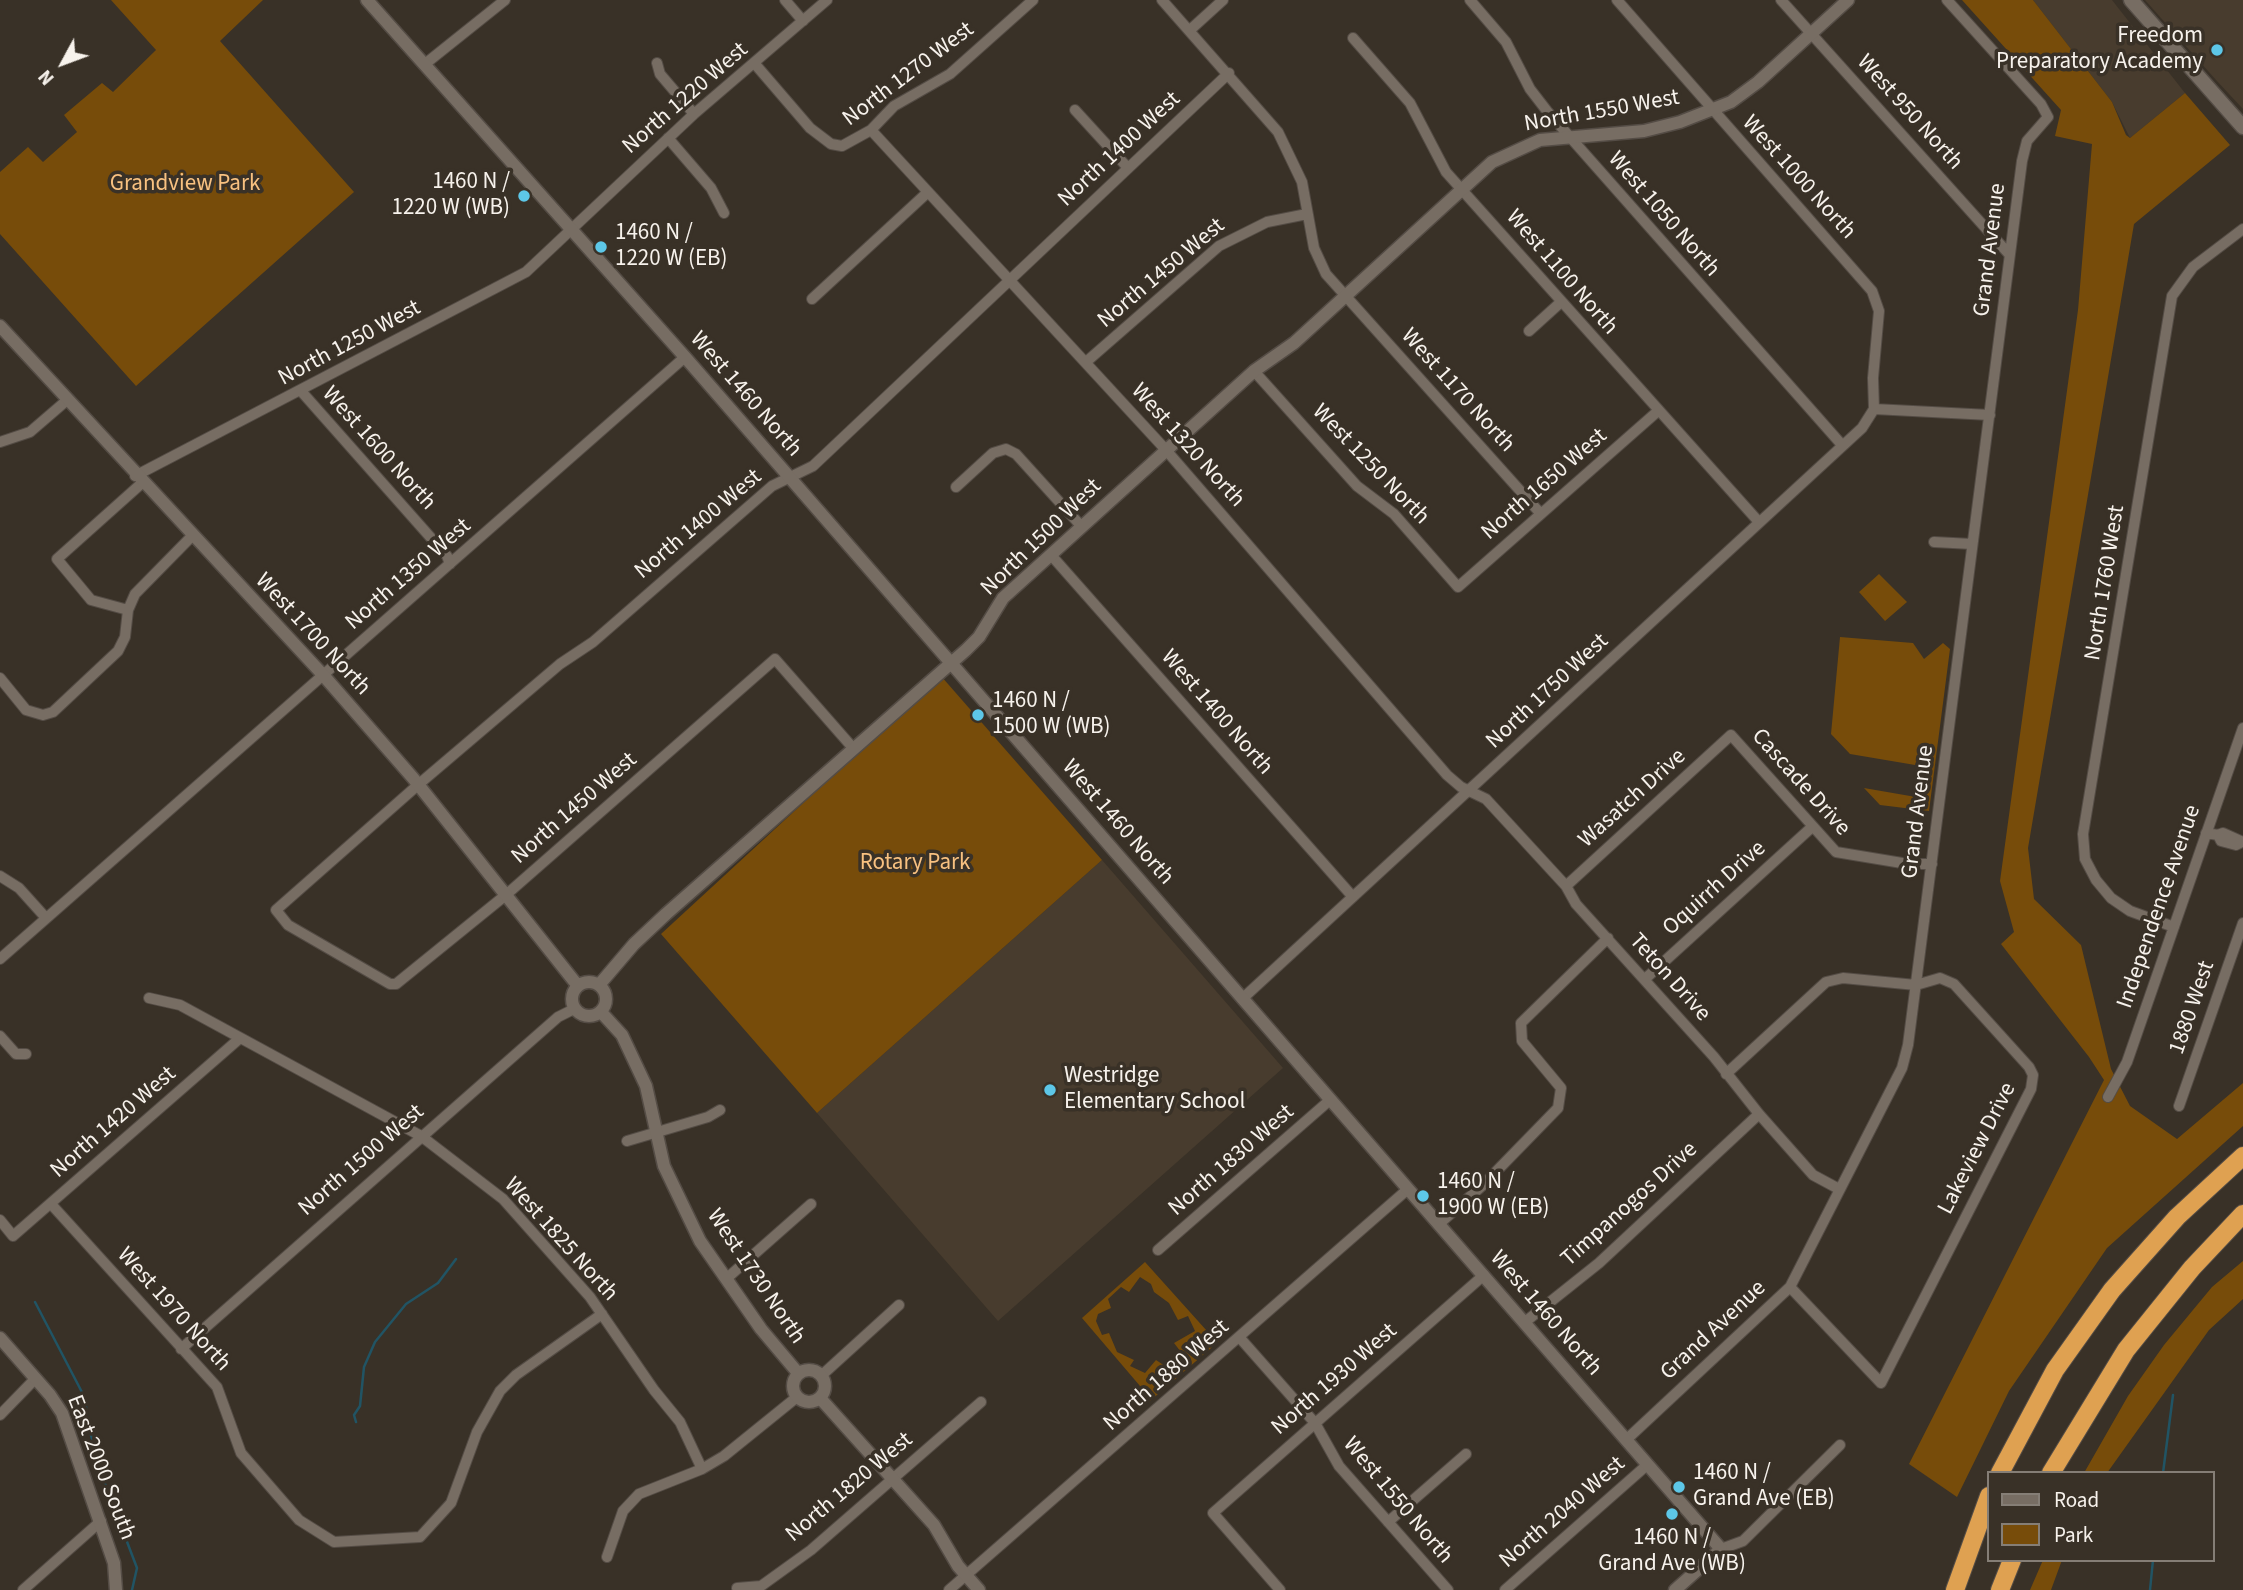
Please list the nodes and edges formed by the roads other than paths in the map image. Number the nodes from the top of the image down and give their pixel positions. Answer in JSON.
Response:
{"nodes":[{"id":1,"x":367,"y":0,"type":"edge"},
{"id":2,"x":505,"y":0,"type":"edge"},
{"id":3,"x":785,"y":0,"type":"edge"},
{"id":4,"x":827,"y":0,"type":"edge"},
{"id":5,"x":1033,"y":0,"type":"edge"},
{"id":6,"x":1163,"y":0,"type":"edge"},
{"id":7,"x":1223,"y":0,"type":"edge"},
{"id":8,"x":1470,"y":0,"type":"edge"},
{"id":9,"x":1617,"y":0,"type":"edge"},
{"id":10,"x":1781,"y":0,"type":"edge"},
{"id":11,"x":1848,"y":0,"type":"edge"},
{"id":12,"x":1947,"y":0,"type":"edge"},
{"id":13,"x":2131,"y":0,"type":"edge"},
{"id":14,"x":803,"y":20,"type":"junction"},
{"id":15,"x":1190,"y":30,"type":"junction"},
{"id":16,"x":1811,"y":33,"type":"junction"},
{"id":17,"x":1353,"y":38,"type":"dead end"},
{"id":18,"x":657,"y":63,"type":"dead end"},
{"id":19,"x":425,"y":64,"type":"junction"},
{"id":20,"x":755,"y":64,"type":"junction"},
{"id":21,"x":1229,"y":74,"type":"junction"},
{"id":22,"x":1075,"y":110,"type":"dead end"},
{"id":23,"x":1712,"y":110,"type":"junction"},
{"id":24,"x":694,"y":114,"type":"junction"},
{"id":25,"x":2243,"y":127,"type":"edge"},
{"id":26,"x":871,"y":130,"type":"junction"},
{"id":27,"x":1570,"y":136,"type":"junction"},
{"id":28,"x":668,"y":138,"type":"junction"},
{"id":29,"x":1128,"y":168,"type":"junction"},
{"id":30,"x":1461,"y":188,"type":"junction"},
{"id":31,"x":928,"y":192,"type":"junction"},
{"id":32,"x":724,"y":213,"type":"dead end"},
{"id":33,"x":1307,"y":214,"type":"junction"},
{"id":34,"x":572,"y":229,"type":"junction"},
{"id":35,"x":2243,"y":229,"type":"edge"},
{"id":36,"x":2008,"y":253,"type":"junction"},
{"id":37,"x":1011,"y":279,"type":"junction"},
{"id":38,"x":1345,"y":294,"type":"junction"},
{"id":39,"x":812,"y":299,"type":"dead end"},
{"id":40,"x":1561,"y":302,"type":"junction"},
{"id":41,"x":0,"y":326,"type":"edge"},
{"id":42,"x":1529,"y":331,"type":"dead end"},
{"id":43,"x":685,"y":357,"type":"junction"},
{"id":44,"x":1086,"y":362,"type":"junction"},
{"id":45,"x":1254,"y":371,"type":"junction"},
{"id":46,"x":301,"y":391,"type":"junction"},
{"id":47,"x":66,"y":401,"type":"junction"},
{"id":48,"x":1874,"y":409,"type":"junction"},
{"id":49,"x":1658,"y":411,"type":"junction"},
{"id":50,"x":1990,"y":415,"type":"junction"},
{"id":51,"x":0,"y":442,"type":"edge"},
{"id":52,"x":1842,"y":445,"type":"junction"},
{"id":53,"x":1167,"y":450,"type":"junction"},
{"id":54,"x":789,"y":477,"type":"junction"},
{"id":55,"x":139,"y":479,"type":"junction"},
{"id":56,"x":956,"y":487,"type":"dead end"},
{"id":57,"x":1541,"y":514,"type":"junction"},
{"id":58,"x":1758,"y":521,"type":"junction"},
{"id":59,"x":1082,"y":527,"type":"junction"},
{"id":60,"x":192,"y":536,"type":"junction"},
{"id":61,"x":1934,"y":542,"type":"dead end"},
{"id":62,"x":1972,"y":544,"type":"junction"},
{"id":63,"x":1051,"y":555,"type":"junction"},
{"id":64,"x":450,"y":565,"type":"junction"},
{"id":65,"x":1458,"y":587,"type":"joint"},
{"id":66,"x":128,"y":611,"type":"junction"},
{"id":67,"x":949,"y":662,"type":"junction"},
{"id":68,"x":324,"y":676,"type":"junction"},
{"id":69,"x":0,"y":678,"type":"edge"},
{"id":70,"x":2243,"y":728,"type":"edge"},
{"id":71,"x":1726,"y":740,"type":"joint"},
{"id":72,"x":853,"y":748,"type":"junction"},
{"id":73,"x":418,"y":784,"type":"junction"},
{"id":74,"x":1470,"y":791,"type":"junction"},
{"id":75,"x":1812,"y":827,"type":"junction"},
{"id":76,"x":2206,"y":833,"type":"junction"},
{"id":77,"x":2242,"y":842,"type":"edge"},
{"id":78,"x":1932,"y":864,"type":"junction"},
{"id":79,"x":0,"y":876,"type":"edge"},
{"id":80,"x":1566,"y":886,"type":"junction"},
{"id":81,"x":507,"y":894,"type":"junction"},
{"id":82,"x":1353,"y":897,"type":"junction"},
{"id":83,"x":46,"y":918,"type":"junction"},
{"id":84,"x":2243,"y":923,"type":"edge"},
{"id":85,"x":2174,"y":927,"type":"junction"},
{"id":86,"x":1608,"y":938,"type":"junction"},
{"id":87,"x":2239,"y":946,"type":"edge"},
{"id":88,"x":0,"y":959,"type":"edge"},
{"id":89,"x":1645,"y":979,"type":"junction"},
{"id":90,"x":396,"y":984,"type":"joint"},
{"id":91,"x":599,"y":985,"type":"junction"},
{"id":92,"x":1916,"y":985,"type":"junction"},
{"id":93,"x":578,"y":986,"type":"junction"},
{"id":94,"x":149,"y":998,"type":"dead end"},
{"id":95,"x":1242,"y":999,"type":"junction"},
{"id":96,"x":574,"y":1009,"type":"junction"},
{"id":97,"x":601,"y":1012,"type":"junction"},
{"id":98,"x":0,"y":1036,"type":"edge"},
{"id":99,"x":239,"y":1039,"type":"junction"},
{"id":100,"x":26,"y":1054,"type":"dead end"},
{"id":101,"x":1726,"y":1074,"type":"junction"},
{"id":102,"x":2108,"y":1097,"type":"dead end"},
{"id":103,"x":1331,"y":1100,"type":"junction"},
{"id":104,"x":2179,"y":1106,"type":"dead end"},
{"id":105,"x":720,"y":1110,"type":"dead end"},
{"id":106,"x":1759,"y":1114,"type":"junction"},
{"id":107,"x":656,"y":1132,"type":"junction"},
{"id":108,"x":421,"y":1136,"type":"junction"},
{"id":109,"x":627,"y":1141,"type":"dead end"},
{"id":110,"x":2243,"y":1156,"type":"edge"},
{"id":111,"x":1408,"y":1189,"type":"junction"},
{"id":112,"x":1839,"y":1189,"type":"junction"},
{"id":113,"x":51,"y":1204,"type":"junction"},
{"id":114,"x":811,"y":1204,"type":"dead end"},
{"id":115,"x":2243,"y":1214,"type":"edge"},
{"id":116,"x":0,"y":1220,"type":"edge"},
{"id":117,"x":1440,"y":1224,"type":"junction"},
{"id":118,"x":1158,"y":1250,"type":"dead end"},
{"id":119,"x":1484,"y":1275,"type":"junction"},
{"id":120,"x":726,"y":1279,"type":"junction"},
{"id":121,"x":1790,"y":1287,"type":"junction"},
{"id":122,"x":899,"y":1305,"type":"dead end"},
{"id":123,"x":602,"y":1314,"type":"junction"},
{"id":124,"x":1525,"y":1322,"type":"junction"},
{"id":125,"x":0,"y":1338,"type":"edge"},
{"id":126,"x":1240,"y":1338,"type":"junction"},
{"id":127,"x":181,"y":1349,"type":"junction"},
{"id":128,"x":798,"y":1373,"type":"junction"},
{"id":129,"x":822,"y":1375,"type":"junction"},
{"id":130,"x":35,"y":1378,"type":"junction"},
{"id":131,"x":797,"y":1396,"type":"junction"},
{"id":132,"x":820,"y":1398,"type":"junction"},
{"id":133,"x":981,"y":1402,"type":"dead end"},
{"id":134,"x":0,"y":1415,"type":"edge"},
{"id":135,"x":1315,"y":1423,"type":"junction"},
{"id":136,"x":1626,"y":1440,"type":"junction"},
{"id":137,"x":1840,"y":1445,"type":"dead end"},
{"id":138,"x":1466,"y":1454,"type":"dead end"},
{"id":139,"x":1647,"y":1465,"type":"junction"},
{"id":140,"x":702,"y":1469,"type":"junction"},
{"id":141,"x":2001,"y":1471,"type":"edge"},
{"id":142,"x":2052,"y":1471,"type":"edge"},
{"id":143,"x":892,"y":1479,"type":"junction"},
{"id":144,"x":1988,"y":1499,"type":"edge"},
{"id":145,"x":101,"y":1521,"type":"junction"},
{"id":146,"x":1388,"y":1522,"type":"junction"},
{"id":147,"x":1721,"y":1549,"type":"junction"},
{"id":148,"x":607,"y":1557,"type":"dead end"},
{"id":149,"x":2011,"y":1562,"type":"edge"},
{"id":150,"x":966,"y":1575,"type":"junction"},
{"id":151,"x":737,"y":1588,"type":"edge"},
{"id":152,"x":23,"y":1590,"type":"edge"},
{"id":153,"x":116,"y":1590,"type":"edge"},
{"id":154,"x":949,"y":1590,"type":"edge"},
{"id":155,"x":979,"y":1590,"type":"edge"},
{"id":156,"x":1280,"y":1590,"type":"edge"},
{"id":157,"x":1448,"y":1590,"type":"edge"},
{"id":158,"x":1505,"y":1590,"type":"edge"},
{"id":159,"x":1675,"y":1590,"type":"edge"},
{"id":160,"x":1955,"y":1590,"type":"edge"},
{"id":161,"x":2000,"y":1590,"type":"edge"}],
"edges":[{"from":1,"to":19,"type":"street","name":"West 1460 North"},
{"from":2,"to":19,"type":"street"},
{"from":3,"to":14,"type":"street"},
{"from":4,"to":14,"type":"street","name":"North 1220 West"},
{"from":5,"to":26,"type":"street","name":"North 1270 West"},
{"from":6,"to":15,"type":"street","name":"West 1170 North"},
{"from":7,"to":15,"type":"street"},
{"from":8,"to":27,"type":"street","name":"West 1050 North"},
{"from":9,"to":23,"type":"street","name":"West 1000 North"},
{"from":10,"to":16,"type":"street","name":"West 950 North"},
{"from":11,"to":16,"type":"street","name":"North 1550 West"},
{"from":12,"to":36,"type":"street","name":"Grand Avenue"},
{"from":13,"to":25,"type":"main road"},
{"from":14,"to":20,"type":"street","name":"North 1220 West"},
{"from":15,"to":21,"type":"street","name":"West 1170 North"},
{"from":16,"to":23,"type":"street","name":"North 1550 West"},
{"from":16,"to":36,"type":"street","name":"West 950 North"},
{"from":17,"to":30,"type":"street","name":"West 1100 North"},
{"from":18,"to":24,"type":"street"},
{"from":19,"to":34,"type":"street","name":"West 1460 North"},
{"from":20,"to":24,"type":"street","name":"North 1220 West"},
{"from":20,"to":26,"type":"street","name":"North 1270 West"},
{"from":21,"to":29,"type":"street","name":"North 1400 West"},
{"from":21,"to":33,"type":"street","name":"West 1170 North"},
{"from":22,"to":29,"type":"street"},
{"from":23,"to":27,"type":"street","name":"North 1550 West"},
{"from":23,"to":48,"type":"street","name":"West 1000 North"},
{"from":24,"to":28,"type":"street","name":"North 1220 West"},
{"from":26,"to":31,"type":"street","name":"West 1320 North"},
{"from":27,"to":30,"type":"street","name":"North 1550 West"},
{"from":27,"to":52,"type":"street","name":"West 1050 North"},
{"from":28,"to":32,"type":"street"},
{"from":28,"to":34,"type":"street","name":"North 1220 West"},
{"from":29,"to":37,"type":"street","name":"North 1400 West"},
{"from":30,"to":38,"type":"street","name":"North 1500 West"},
{"from":30,"to":40,"type":"street","name":"West 1100 North"},
{"from":31,"to":37,"type":"street","name":"West 1320 North"},
{"from":31,"to":39,"type":"street"},
{"from":33,"to":38,"type":"street","name":"West 1170 North"},
{"from":33,"to":44,"type":"street","name":"North 1450 West"},
{"from":34,"to":43,"type":"street","name":"West 1460 North"},
{"from":34,"to":46,"type":"street","name":"North 1250 West"},
{"from":35,"to":85,"type":"street","name":"North 1760 West"},
{"from":36,"to":50,"type":"street","name":"Grand Avenue"},
{"from":37,"to":44,"type":"street","name":"West 1320 North"},
{"from":37,"to":54,"type":"street","name":"North 1400 West"},
{"from":38,"to":45,"type":"street","name":"North 1500 West"},
{"from":38,"to":57,"type":"street","name":"West 1170 North"},
{"from":40,"to":42,"type":"street"},
{"from":40,"to":49,"type":"street","name":"West 1100 North"},
{"from":41,"to":47,"type":"street","name":"West 1700 North"},
{"from":43,"to":54,"type":"street","name":"West 1460 North"},
{"from":43,"to":64,"type":"street","name":"North 1350 West"},
{"from":44,"to":53,"type":"street","name":"West 1320 North"},
{"from":45,"to":53,"type":"street","name":"North 1500 West"},
{"from":45,"to":65,"type":"street","name":"West 1250 North"},
{"from":46,"to":55,"type":"street","name":"North 1250 West"},
{"from":46,"to":64,"type":"street","name":"West 1600 North"},
{"from":47,"to":51,"type":"street"},
{"from":47,"to":55,"type":"street","name":"West 1700 North"},
{"from":48,"to":50,"type":"street"},
{"from":48,"to":52,"type":"street","name":"North 1750 West"},
{"from":49,"to":57,"type":"street","name":"North 1650 West"},
{"from":49,"to":58,"type":"street","name":"West 1100 North"},
{"from":50,"to":62,"type":"street","name":"Grand Avenue"},
{"from":52,"to":58,"type":"street","name":"North 1750 West"},
{"from":53,"to":59,"type":"street","name":"North 1500 West"},
{"from":53,"to":74,"type":"street","name":"West 1320 North"},
{"from":54,"to":67,"type":"street","name":"West 1460 North"},
{"from":54,"to":73,"type":"street","name":"North 1400 West"},
{"from":55,"to":60,"type":"street","name":"West 1700 North"},
{"from":55,"to":66,"type":"street","name":"North 1250 West"},
{"from":56,"to":59,"type":"street"},
{"from":57,"to":65,"type":"street","name":"North 1650 West"},
{"from":58,"to":74,"type":"street","name":"North 1750 West"},
{"from":59,"to":63,"type":"street","name":"North 1500 West"},
{"from":60,"to":66,"type":"street"},
{"from":60,"to":68,"type":"street","name":"West 1700 North"},
{"from":61,"to":62,"type":"street"},
{"from":62,"to":78,"type":"street","name":"Grand Avenue"},
{"from":63,"to":67,"type":"street","name":"North 1500 West"},
{"from":63,"to":82,"type":"street","name":"West 1400 North"},
{"from":64,"to":68,"type":"street","name":"North 1350 West"},
{"from":66,"to":69,"type":"street"},
{"from":67,"to":72,"type":"street","name":"North 1500 West"},
{"from":67,"to":95,"type":"street","name":"West 1460 North"},
{"from":68,"to":73,"type":"street","name":"West 1700 North"},
{"from":68,"to":83,"type":"street","name":"North 1350 West"},
{"from":70,"to":76,"type":"street","name":"Independence Avenue"},
{"from":71,"to":75,"type":"street","name":"Cascade Drive"},
{"from":71,"to":80,"type":"street","name":"Wasatch Drive"},
{"from":72,"to":81,"type":"street","name":"North 1450 West"},
{"from":72,"to":91,"type":"street","name":"North 1500 West"},
{"from":73,"to":81,"type":"street","name":"West 1700 North"},
{"from":73,"to":90,"type":"street","name":"North 1400 West"},
{"from":74,"to":80,"type":"street","name":"Teton Drive"},
{"from":74,"to":82,"type":"street","name":"North 1750 West"},
{"from":75,"to":78,"type":"street","name":"Cascade Drive"},
{"from":75,"to":89,"type":"street","name":"Oquirrh Drive"},
{"from":76,"to":77,"type":"street"},
{"from":76,"to":85,"type":"street","name":"Independence Avenue"},
{"from":78,"to":92,"type":"street","name":"Grand Avenue"},
{"from":79,"to":83,"type":"street"},
{"from":80,"to":86,"type":"street","name":"Teton Drive"},
{"from":81,"to":90,"type":"street","name":"North 1450 West"},
{"from":81,"to":93,"type":"street","name":"West 1700 North"},
{"from":82,"to":95,"type":"street","name":"North 1750 West"},
{"from":83,"to":88,"type":"street","name":"North 1350 West"},
{"from":84,"to":87,"type":"street","name":"1880 West"},
{"from":85,"to":102,"type":"street","name":"Independence Avenue"},
{"from":86,"to":89,"type":"street","name":"Teton Drive"},
{"from":86,"to":117,"type":"street"},
{"from":87,"to":104,"type":"street","name":"1880 West"},
{"from":89,"to":101,"type":"street","name":"Teton Drive"},
{"from":91,"to":93,"type":"street"},
{"from":91,"to":97,"type":"street"},
{"from":92,"to":101,"type":"street","name":"Lakeview Drive"},
{"from":92,"to":112,"type":"street","name":"Grand Avenue"},
{"from":92,"to":121,"type":"street","name":"Lakeview Drive"},
{"from":93,"to":96,"type":"street"},
{"from":94,"to":99,"type":"street","name":"West 1825 North"},
{"from":95,"to":103,"type":"street","name":"West 1460 North"},
{"from":96,"to":97,"type":"street"},
{"from":96,"to":108,"type":"street","name":"North 1500 West"},
{"from":97,"to":107,"type":"street","name":"West 1730 North"},
{"from":98,"to":100,"type":"street"},
{"from":99,"to":108,"type":"street","name":"West 1825 North"},
{"from":99,"to":113,"type":"street","name":"North 1420 West"},
{"from":101,"to":106,"type":"street","name":"Teton Drive"},
{"from":103,"to":111,"type":"street","name":"West 1460 North"},
{"from":103,"to":118,"type":"street","name":"North 1830 West"},
{"from":105,"to":107,"type":"street"},
{"from":106,"to":112,"type":"street","name":"Teton Drive"},
{"from":106,"to":124,"type":"street","name":"Timpanogos Drive"},
{"from":107,"to":109,"type":"street"},
{"from":107,"to":120,"type":"street","name":"West 1730 North"},
{"from":108,"to":123,"type":"street","name":"West 1825 North"},
{"from":108,"to":127,"type":"street","name":"North 1500 West"},
{"from":110,"to":141,"type":"highway"},
{"from":111,"to":117,"type":"street","name":"West 1460 North"},
{"from":111,"to":126,"type":"street","name":"North 1880 West"},
{"from":112,"to":121,"type":"street","name":"Grand Avenue"},
{"from":113,"to":116,"type":"street","name":"North 1420 West"},
{"from":113,"to":127,"type":"street","name":"West 1970 North"},
{"from":114,"to":120,"type":"street"},
{"from":115,"to":142,"type":"highway"},
{"from":117,"to":119,"type":"street","name":"West 1460 North"},
{"from":119,"to":124,"type":"street","name":"West 1460 North"},
{"from":119,"to":135,"type":"street","name":"North 1930 West"},
{"from":120,"to":128,"type":"street","name":"West 1730 North"},
{"from":121,"to":136,"type":"street","name":"Grand Avenue"},
{"from":122,"to":129,"type":"street"},
{"from":123,"to":127,"type":"street","name":"West 1970 North"},
{"from":123,"to":140,"type":"street","name":"West 1825 North"},
{"from":124,"to":136,"type":"street","name":"West 1460 North"},
{"from":125,"to":130,"type":"street","name":"East 2000 South"},
{"from":126,"to":135,"type":"street","name":"West 1550 North"},
{"from":126,"to":150,"type":"street","name":"North 1880 West"},
{"from":128,"to":129,"type":"street"},
{"from":128,"to":131,"type":"street"},
{"from":129,"to":132,"type":"street"},
{"from":130,"to":134,"type":"street"},
{"from":130,"to":145,"type":"street","name":"East 2000 South"},
{"from":131,"to":132,"type":"street"},
{"from":131,"to":140,"type":"street"},
{"from":132,"to":143,"type":"street"},
{"from":133,"to":143,"type":"street","name":"North 1820 West"},
{"from":135,"to":146,"type":"street","name":"West 1550 North"},
{"from":135,"to":156,"type":"street","name":"North 1930 West"},
{"from":136,"to":139,"type":"street","name":"West 1460 North"},
{"from":137,"to":147,"type":"street"},
{"from":138,"to":146,"type":"street"},
{"from":139,"to":147,"type":"street","name":"West 1460 North"},
{"from":139,"to":158,"type":"street","name":"North 2040 West"},
{"from":140,"to":148,"type":"street"},
{"from":143,"to":150,"type":"street"},
{"from":143,"to":151,"type":"street","name":"North 1820 West"},
{"from":144,"to":160,"type":"highway"},
{"from":145,"to":152,"type":"street"},
{"from":145,"to":153,"type":"street","name":"East 2000 South"},
{"from":146,"to":157,"type":"street","name":"West 1550 North"},
{"from":147,"to":159,"type":"street"},
{"from":149,"to":161,"type":"highway"},
{"from":150,"to":154,"type":"street","name":"North 1880 West"},
{"from":150,"to":155,"type":"street"}]}
